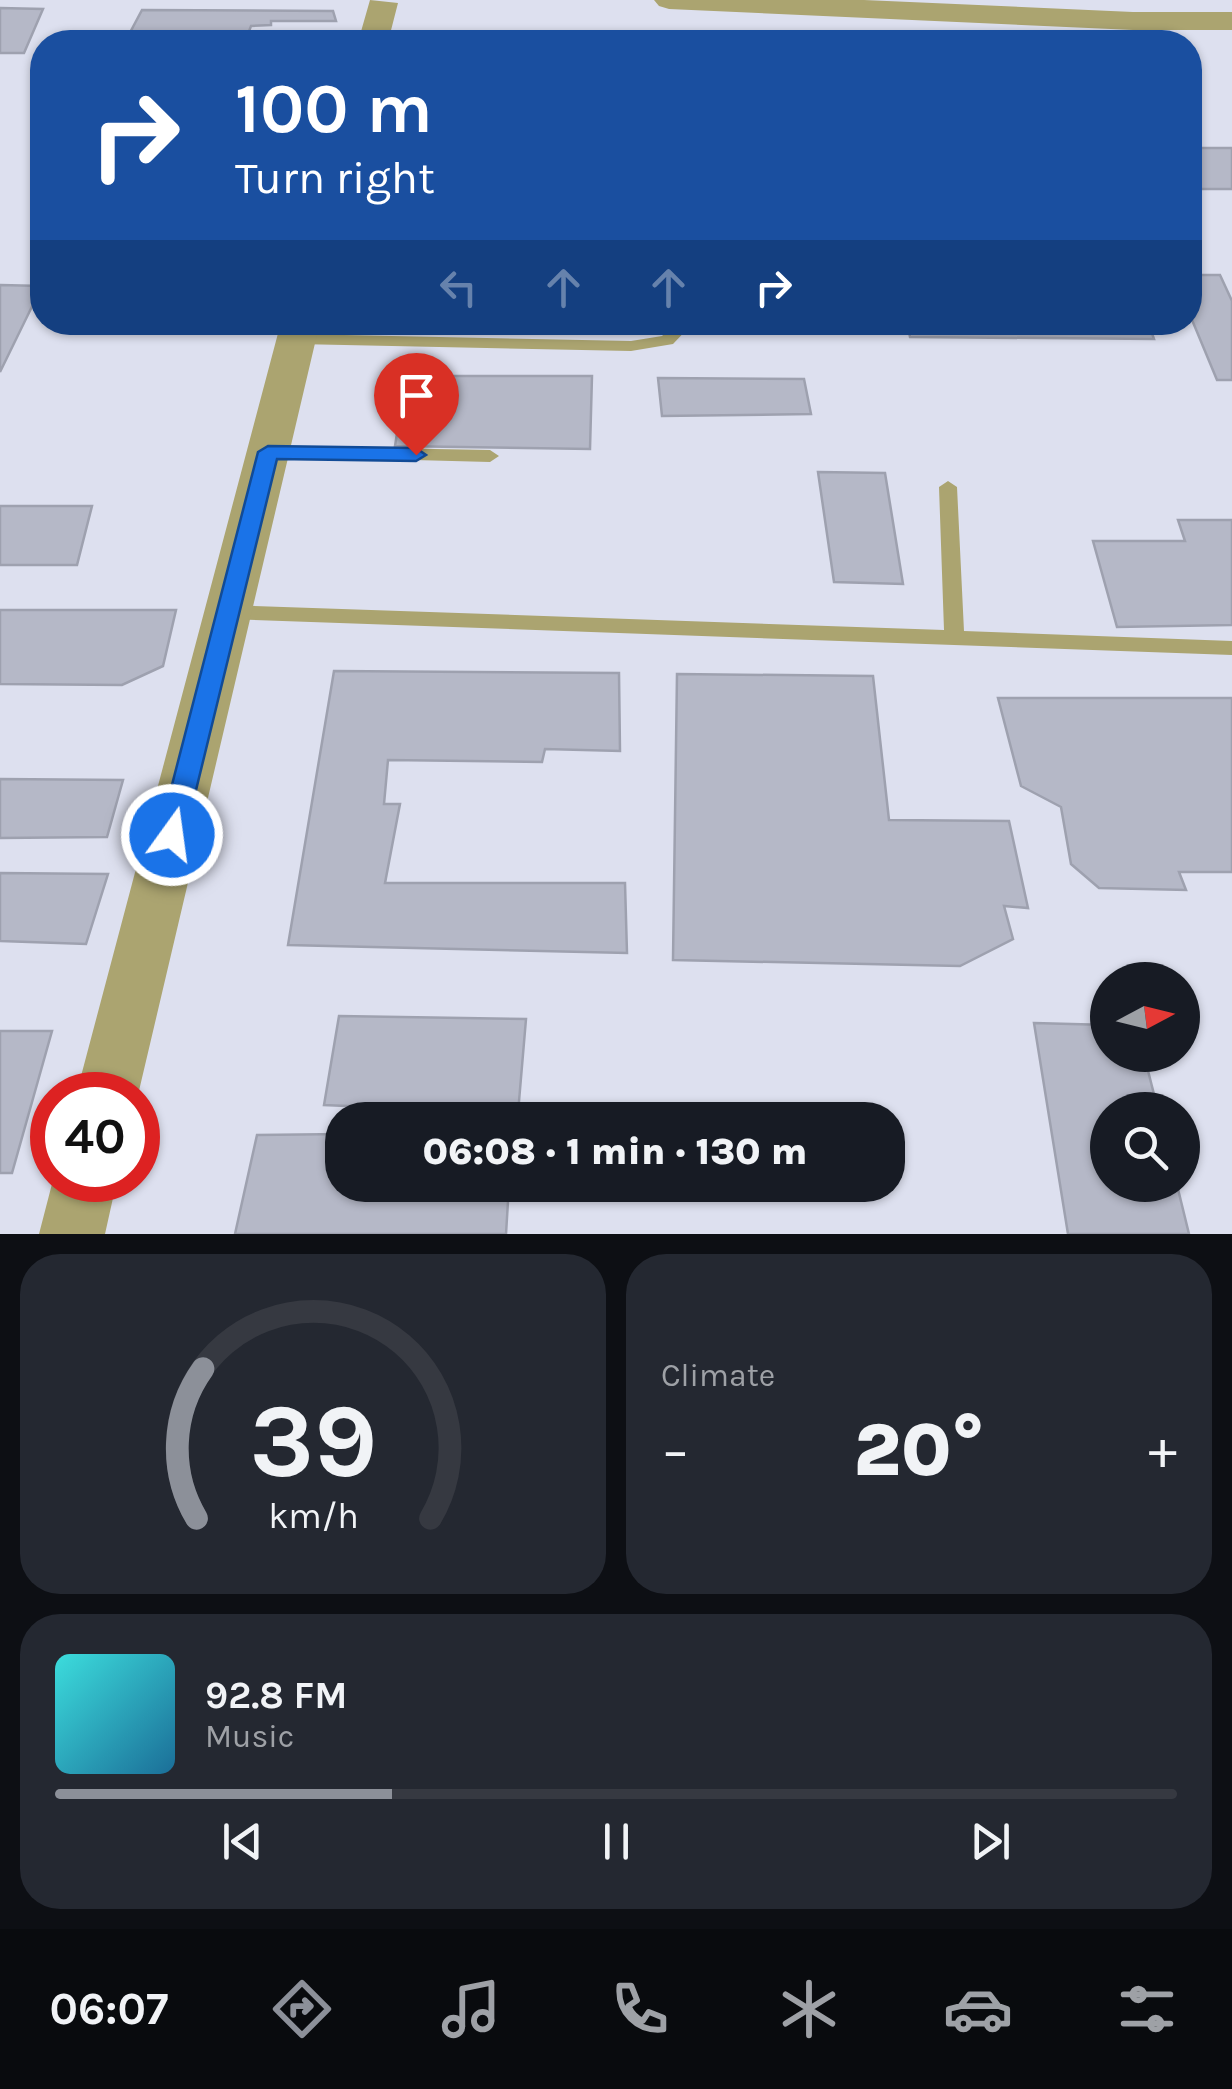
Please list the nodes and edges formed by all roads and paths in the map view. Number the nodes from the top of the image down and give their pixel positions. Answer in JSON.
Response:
{"nodes":[{"id":1,"x":669,"y":0,"type":"edge"},
{"id":2,"x":389,"y":1,"type":"edge"},
{"id":3,"x":1232,"y":21,"type":"edge"},
{"id":4,"x":378,"y":30,"type":"edge"},
{"id":5,"x":298,"y":335,"type":"edge"},
{"id":6,"x":403,"y":335,"type":"edge"},
{"id":7,"x":672,"y":335,"type":"edge"},
{"id":8,"x":268,"y":452,"type":"junction"},
{"id":9,"x":490,"y":456,"type":"dead end"},
{"id":10,"x":948,"y":486,"type":"dead end"},
{"id":11,"x":228,"y":612,"type":"junction"},
{"id":12,"x":954,"y":638,"type":"junction"},
{"id":13,"x":1232,"y":648,"type":"edge"},
{"id":14,"x":113,"y":1072,"type":"edge"},
{"id":15,"x":80,"y":1202,"type":"edge"},
{"id":16,"x":72,"y":1234,"type":"edge"}],
"edges":[{"from":1,"to":3,"type":"street"},
{"from":2,"to":4,"type":"street"},
{"from":5,"to":8,"type":"street"},
{"from":6,"to":7,"type":"lane"},
{"from":8,"to":9,"type":"lane"},
{"from":8,"to":11,"type":"street"},
{"from":10,"to":12,"type":"lane"},
{"from":11,"to":12,"type":"lane"},
{"from":11,"to":14,"type":"street"},
{"from":12,"to":13,"type":"lane"},
{"from":15,"to":16,"type":"street"}]}
